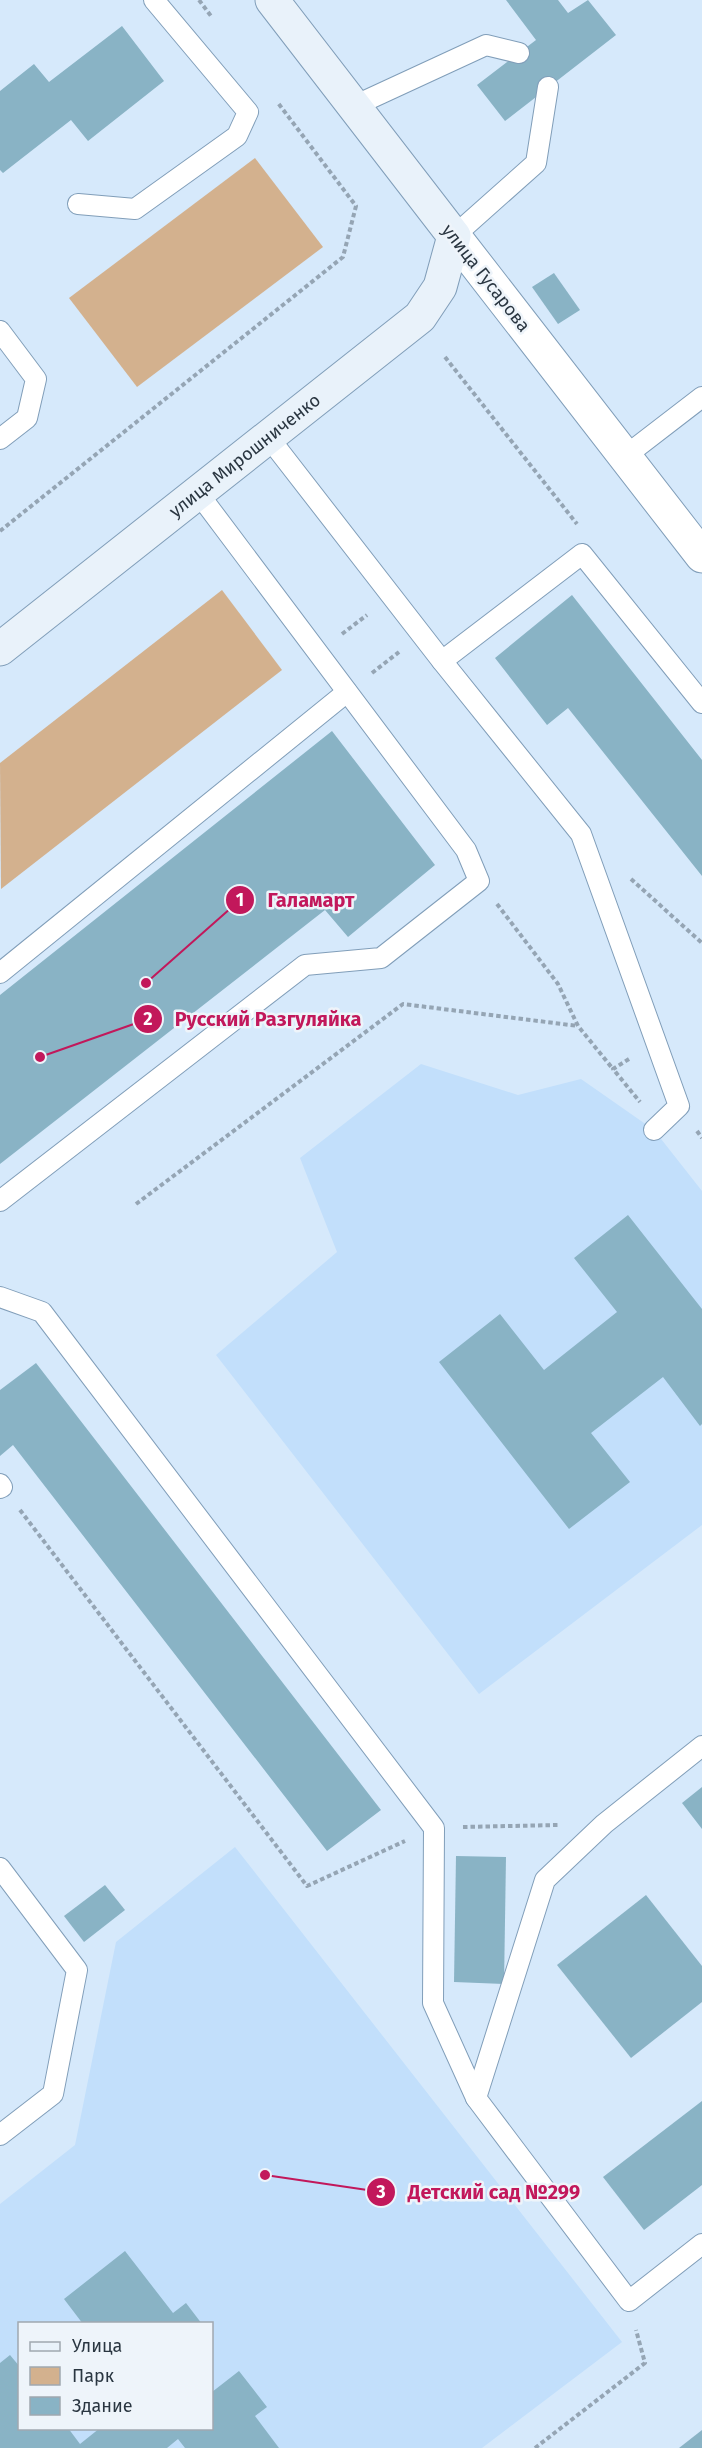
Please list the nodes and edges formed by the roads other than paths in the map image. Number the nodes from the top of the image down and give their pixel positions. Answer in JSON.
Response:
{"nodes":[{"id":1,"x":154,"y":0,"type":"edge"},
{"id":2,"x":272,"y":0,"type":"edge"},
{"id":3,"x":519,"y":53,"type":"dead end"},
{"id":4,"x":548,"y":87,"type":"dead end"},
{"id":5,"x":354,"y":106,"type":"junction"},
{"id":6,"x":78,"y":204,"type":"dead end"},
{"id":7,"x":454,"y":236,"type":"junction"},
{"id":8,"x":0,"y":331,"type":"edge"},
{"id":9,"x":702,"y":397,"type":"edge"},
{"id":10,"x":269,"y":438,"type":"junction"},
{"id":11,"x":0,"y":439,"type":"edge"},
{"id":12,"x":624,"y":457,"type":"junction"},
{"id":13,"x":198,"y":493,"type":"junction"},
{"id":14,"x":702,"y":555,"type":"edge"},
{"id":15,"x":0,"y":649,"type":"edge"},
{"id":16,"x":442,"y":662,"type":"junction"},
{"id":17,"x":347,"y":692,"type":"junction"},
{"id":18,"x":702,"y":704,"type":"edge"},
{"id":19,"x":0,"y":973,"type":"edge"},
{"id":20,"x":654,"y":1131,"type":"dead end"},
{"id":21,"x":0,"y":1201,"type":"edge"},
{"id":22,"x":0,"y":1297,"type":"edge"},
{"id":23,"x":702,"y":1746,"type":"edge"},
{"id":24,"x":0,"y":1868,"type":"edge"},
{"id":25,"x":476,"y":2098,"type":"junction"},
{"id":26,"x":0,"y":2135,"type":"edge"},
{"id":27,"x":702,"y":2244,"type":"edge"}],
"edges":[{"from":1,"to":6,"type":"lane"},
{"from":2,"to":5,"type":"street","name":"улица Гусарова"},
{"from":3,"to":5,"type":"lane"},
{"from":4,"to":7,"type":"lane"},
{"from":5,"to":7,"type":"street","name":"улица Гусарова"},
{"from":7,"to":10,"type":"street","name":"улица Мирошниченко"},
{"from":7,"to":12,"type":"street","name":"улица Гусарова"},
{"from":8,"to":11,"type":"lane"},
{"from":9,"to":12,"type":"lane"},
{"from":10,"to":13,"type":"street","name":"улица Мирошниченко"},
{"from":10,"to":16,"type":"lane"},
{"from":12,"to":14,"type":"street","name":"улица Гусарова"},
{"from":13,"to":15,"type":"street","name":"улица Мирошниченко"},
{"from":13,"to":17,"type":"lane"},
{"from":16,"to":18,"type":"lane"},
{"from":16,"to":20,"type":"lane"},
{"from":17,"to":19,"type":"lane"},
{"from":17,"to":21,"type":"lane"},
{"from":22,"to":25,"type":"lane"},
{"from":23,"to":25,"type":"lane"},
{"from":24,"to":26,"type":"lane"},
{"from":25,"to":27,"type":"lane"}]}
